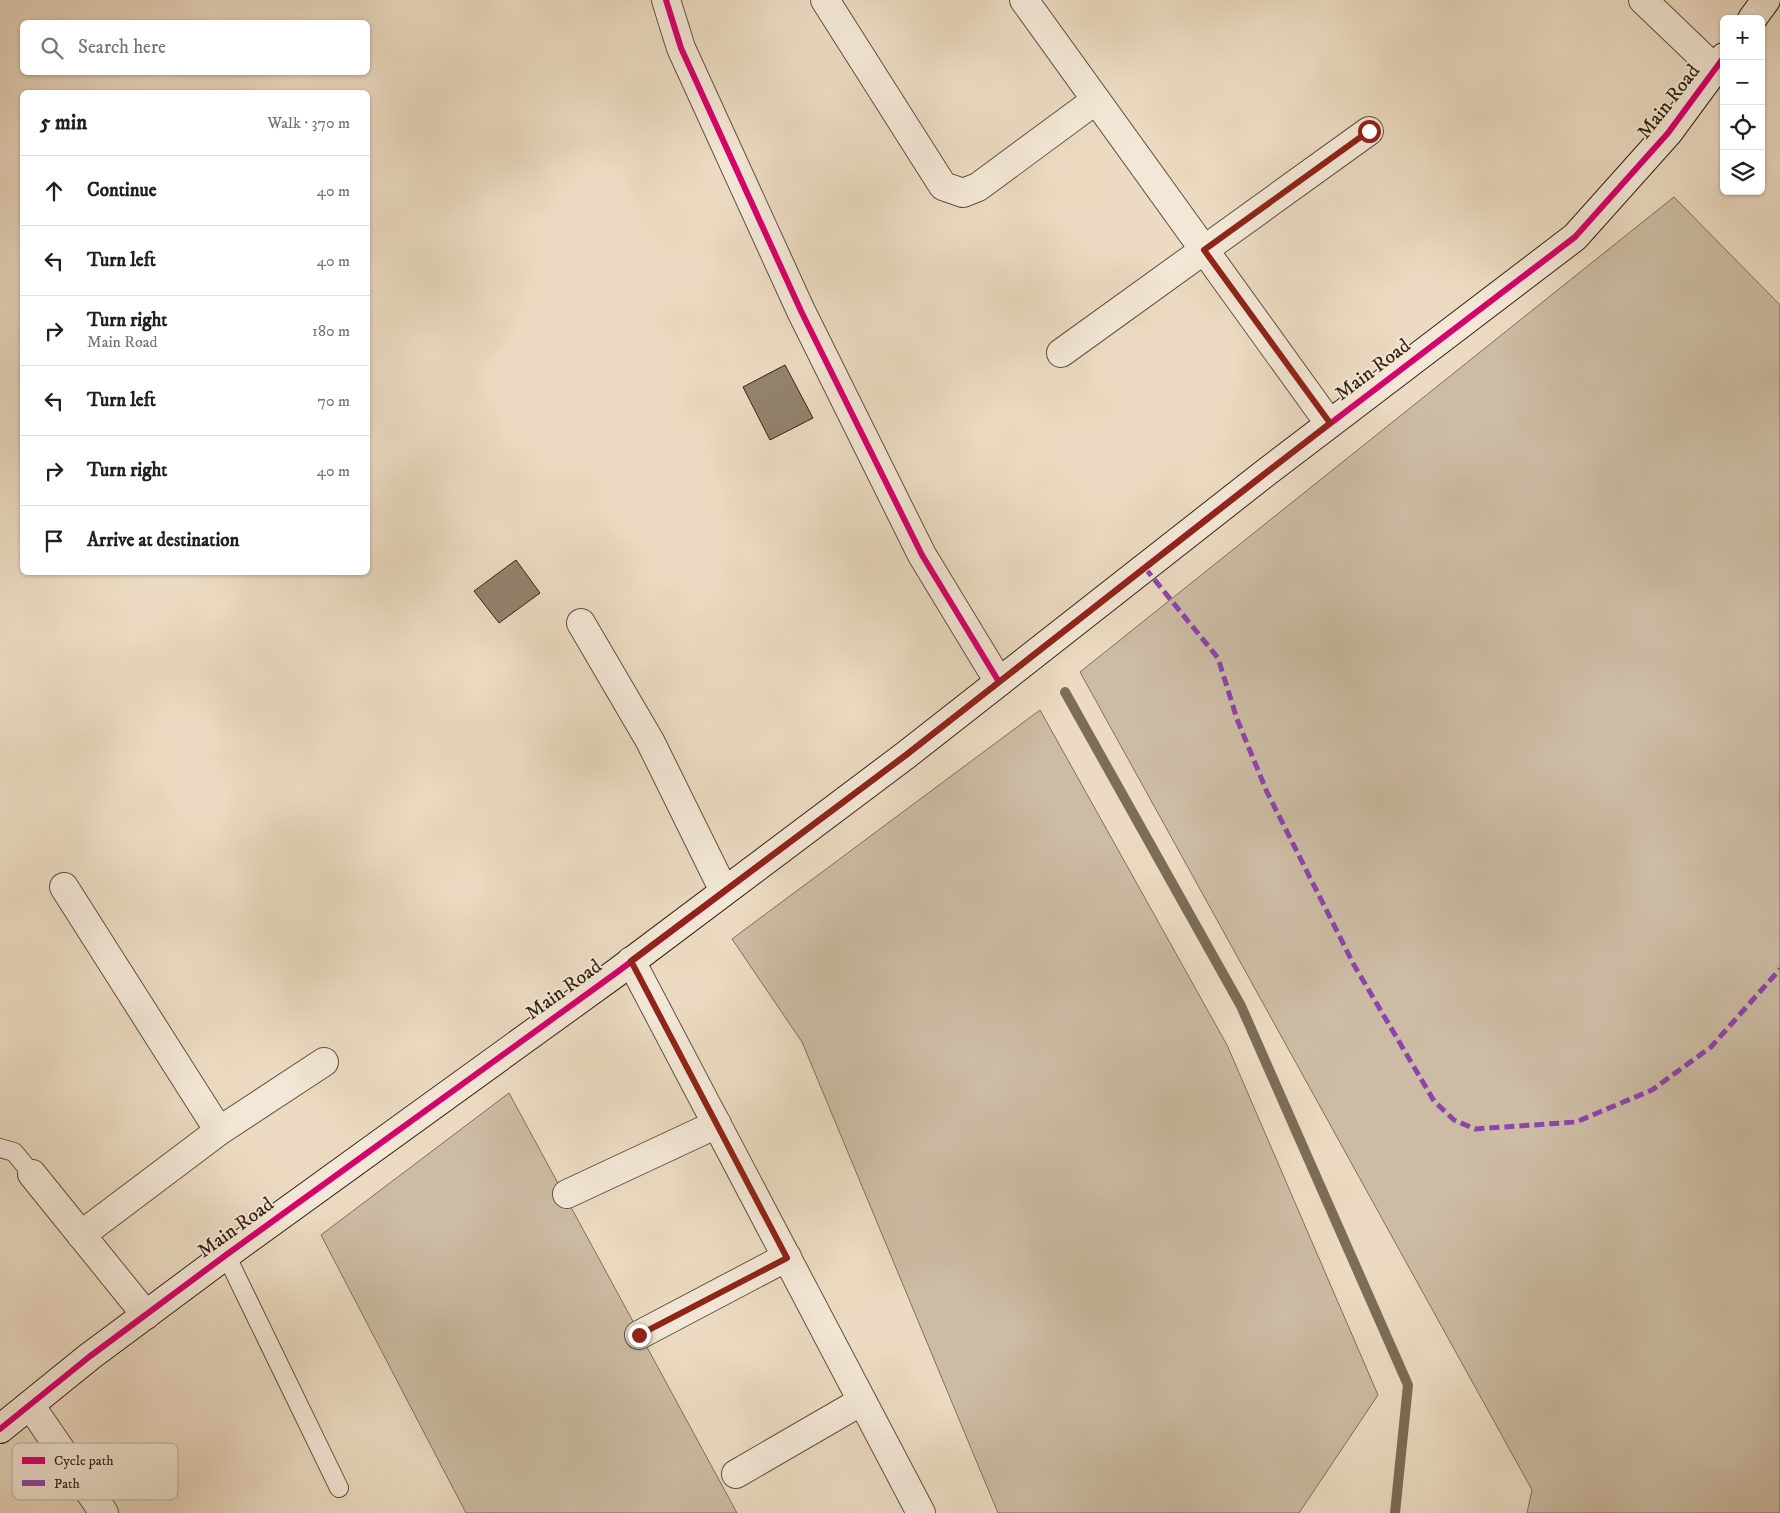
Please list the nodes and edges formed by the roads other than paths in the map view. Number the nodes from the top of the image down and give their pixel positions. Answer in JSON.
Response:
{"nodes":[{"id":1,"x":666,"y":0,"type":"edge"},
{"id":2,"x":825,"y":0,"type":"edge"},
{"id":3,"x":1024,"y":0,"type":"edge"},
{"id":4,"x":1643,"y":0,"type":"edge"},
{"id":5,"x":1766,"y":0,"type":"edge"},
{"id":6,"x":1755,"y":15,"type":"edge"},
{"id":7,"x":1719,"y":63,"type":"edge"},
{"id":8,"x":1096,"y":100,"type":"junction"},
{"id":9,"x":1369,"y":131,"type":"dead end"},
{"id":10,"x":1204,"y":250,"type":"junction"},
{"id":11,"x":1062,"y":353,"type":"dead end"},
{"id":12,"x":1330,"y":423,"type":"junction"},
{"id":13,"x":581,"y":623,"type":"dead end"},
{"id":14,"x":999,"y":682,"type":"junction"},
{"id":15,"x":64,"y":886,"type":"dead end"},
{"id":16,"x":724,"y":891,"type":"junction"},
{"id":17,"x":631,"y":961,"type":"junction"},
{"id":18,"x":324,"y":1062,"type":"dead end"},
{"id":19,"x":717,"y":1124,"type":"junction"},
{"id":20,"x":219,"y":1131,"type":"junction"},
{"id":21,"x":0,"y":1148,"type":"edge"},
{"id":22,"x":32,"y":1174,"type":"joint"},
{"id":23,"x":568,"y":1194,"type":"dead end"},
{"id":24,"x":82,"y":1235,"type":"junction"},
{"id":25,"x":226,"y":1255,"type":"junction"},
{"id":26,"x":787,"y":1258,"type":"junction"},
{"id":27,"x":146,"y":1315,"type":"junction"},
{"id":28,"x":639,"y":1335,"type":"dead end"},
{"id":29,"x":862,"y":1401,"type":"junction"},
{"id":30,"x":30,"y":1405,"type":"junction"},
{"id":31,"x":0,"y":1429,"type":"edge"},
{"id":32,"x":56,"y":1443,"type":"edge"},
{"id":33,"x":736,"y":1474,"type":"dead end"},
{"id":34,"x":339,"y":1488,"type":"dead end"},
{"id":35,"x":95,"y":1500,"type":"edge"},
{"id":36,"x":104,"y":1513,"type":"edge"},
{"id":37,"x":921,"y":1513,"type":"edge"}],
"edges":[{"from":1,"to":14,"type":"street"},
{"from":2,"to":8,"type":"street"},
{"from":3,"to":8,"type":"street"},
{"from":4,"to":7,"type":"street"},
{"from":5,"to":6,"type":"street"},
{"from":7,"to":12,"type":"street","name":"Main Road"},
{"from":8,"to":10,"type":"street"},
{"from":9,"to":10,"type":"street"},
{"from":10,"to":11,"type":"street"},
{"from":10,"to":12,"type":"street"},
{"from":12,"to":14,"type":"street","name":"Main Road"},
{"from":13,"to":16,"type":"street"},
{"from":14,"to":16,"type":"street","name":"Main Road"},
{"from":15,"to":20,"type":"street"},
{"from":16,"to":17,"type":"street","name":"Main Road"},
{"from":17,"to":19,"type":"street"},
{"from":17,"to":25,"type":"street","name":"Main Road"},
{"from":18,"to":20,"type":"street"},
{"from":19,"to":23,"type":"street"},
{"from":19,"to":26,"type":"street"},
{"from":20,"to":24,"type":"street"},
{"from":21,"to":22,"type":"lane"},
{"from":22,"to":24,"type":"street"},
{"from":24,"to":27,"type":"street"},
{"from":25,"to":27,"type":"street","name":"Main Road"},
{"from":25,"to":34,"type":"lane"},
{"from":26,"to":28,"type":"street"},
{"from":26,"to":29,"type":"street"},
{"from":27,"to":30,"type":"street","name":"Main Road"},
{"from":29,"to":33,"type":"street"},
{"from":29,"to":37,"type":"street"},
{"from":30,"to":31,"type":"street","name":"Main Road"},
{"from":30,"to":32,"type":"street"},
{"from":35,"to":36,"type":"street"}]}
